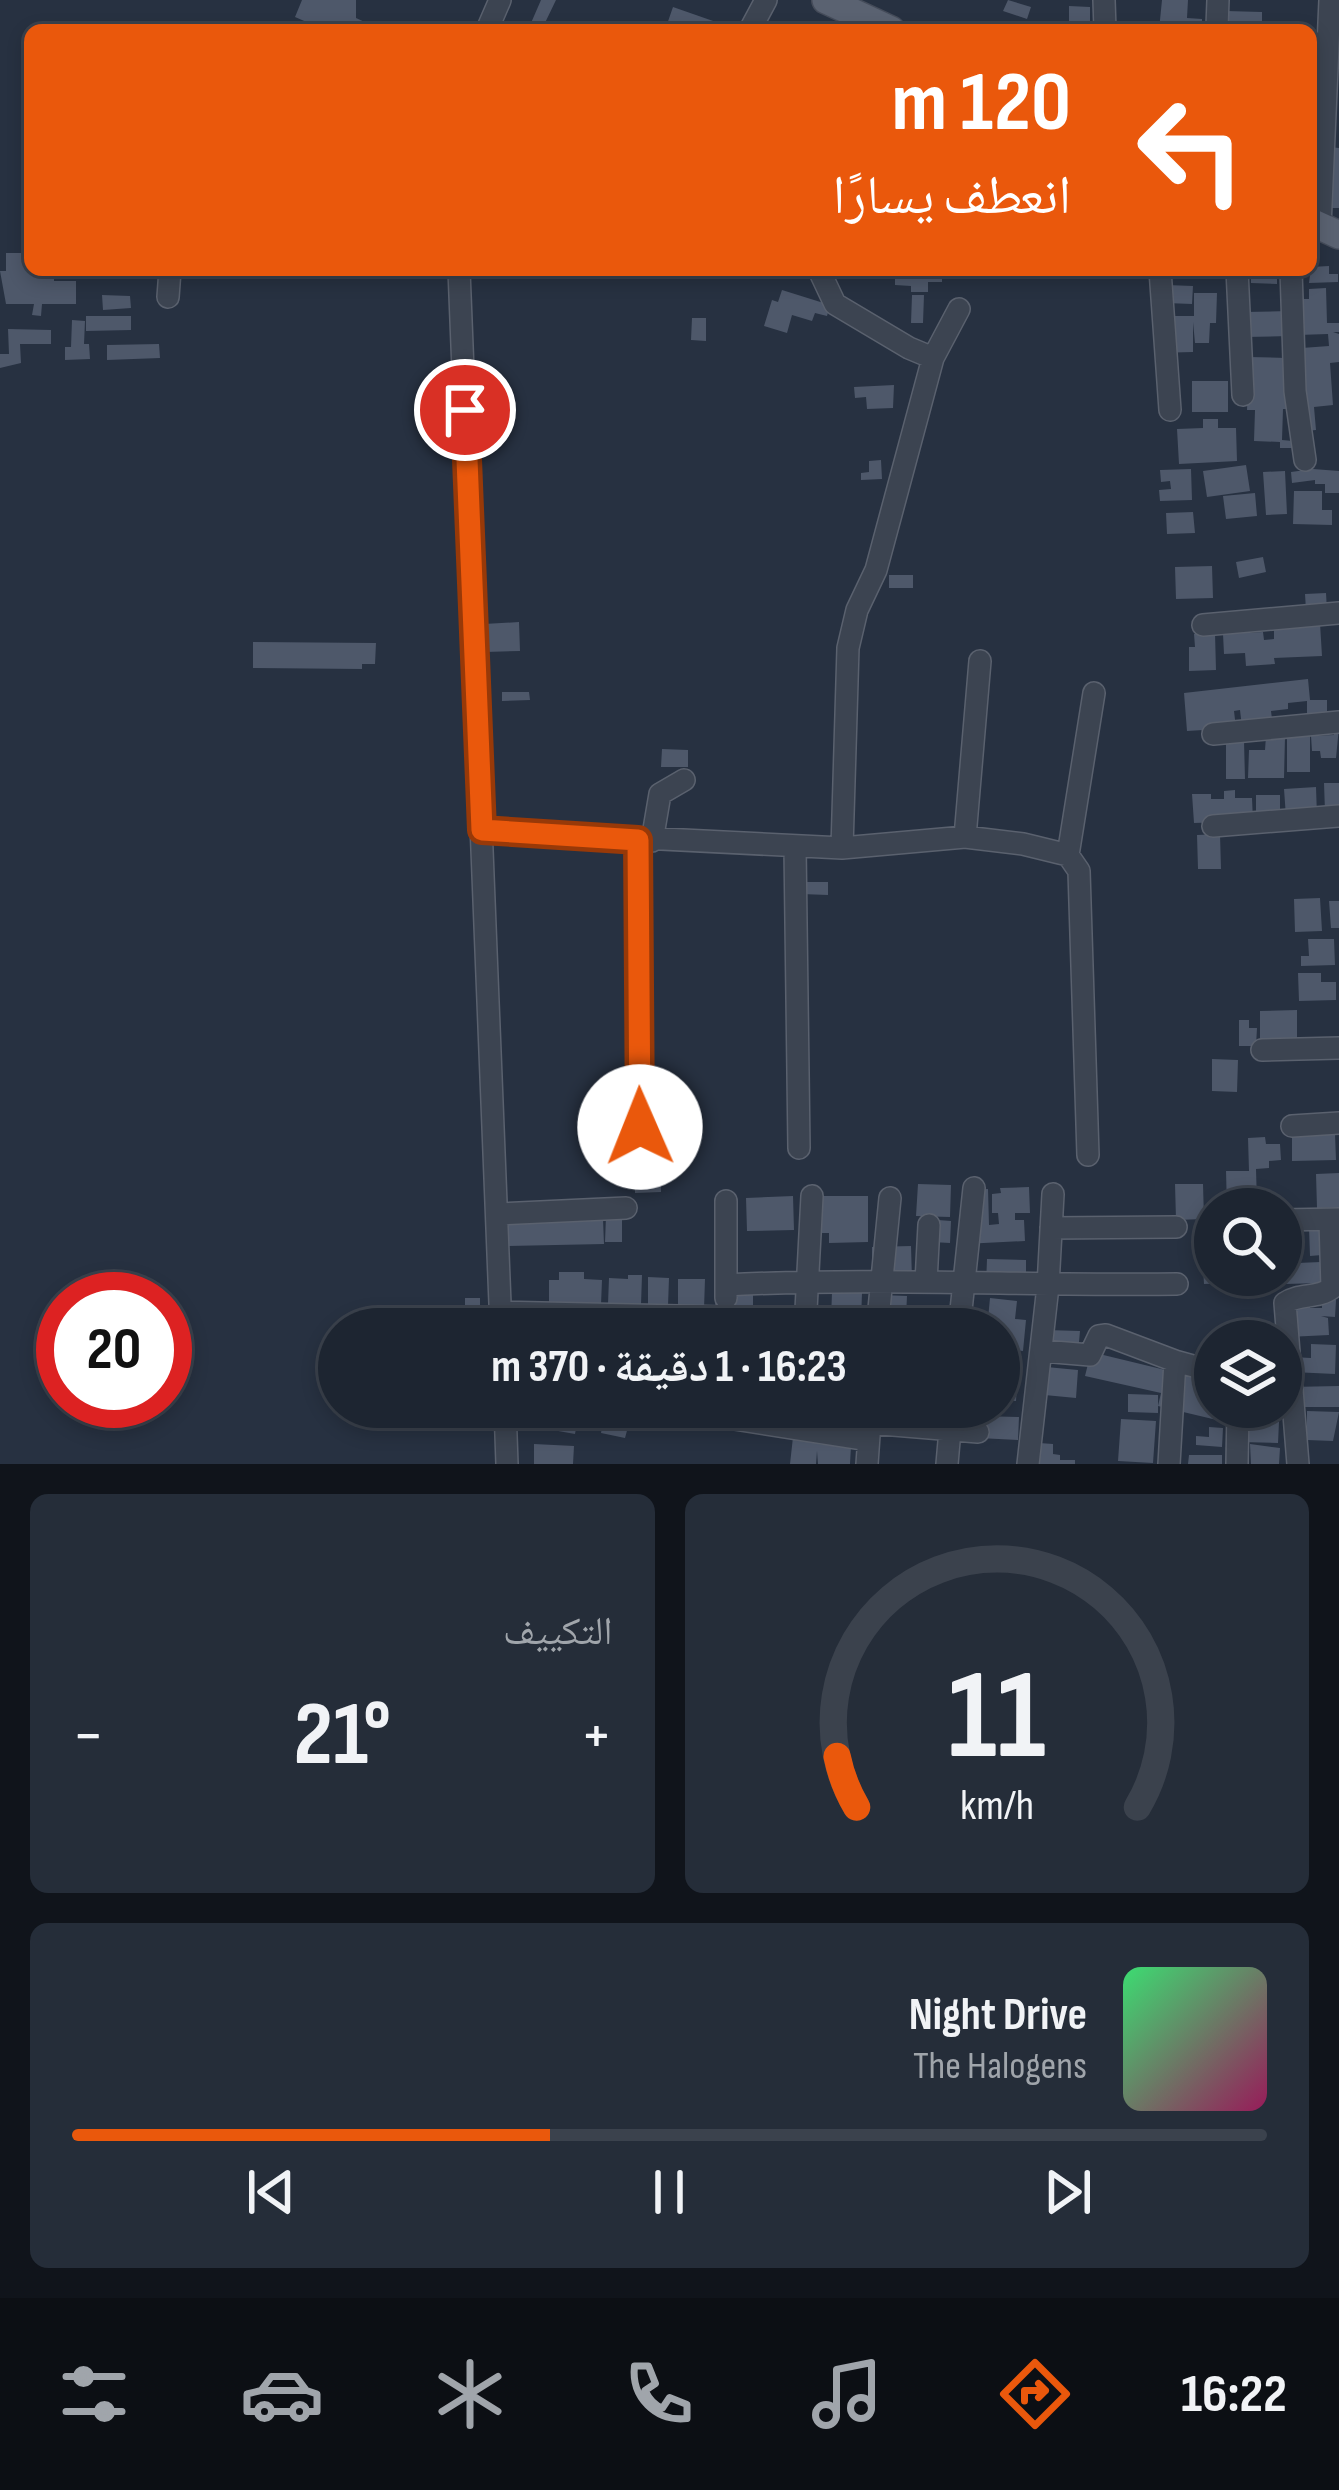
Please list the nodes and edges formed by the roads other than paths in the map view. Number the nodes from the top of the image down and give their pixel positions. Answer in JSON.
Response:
{"nodes":[{"id":1,"x":1330,"y":0,"type":"edge"},
{"id":2,"x":837,"y":13,"type":"edge"},
{"id":3,"x":872,"y":24,"type":"edge"},
{"id":4,"x":1323,"y":228,"type":"edge"},
{"id":5,"x":170,"y":276,"type":"edge"},
{"id":6,"x":459,"y":276,"type":"edge"},
{"id":7,"x":822,"y":276,"type":"edge"},
{"id":8,"x":1160,"y":276,"type":"edge"},
{"id":9,"x":1237,"y":276,"type":"edge"},
{"id":10,"x":1291,"y":276,"type":"edge"},
{"id":11,"x":168,"y":297,"type":"dead end"},
{"id":12,"x":958,"y":309,"type":"dead end"},
{"id":13,"x":933,"y":358,"type":"junction"},
{"id":14,"x":1243,"y":395,"type":"dead end"},
{"id":15,"x":1170,"y":410,"type":"dead end"},
{"id":16,"x":1305,"y":460,"type":"dead end"},
{"id":17,"x":1339,"y":613,"type":"edge"},
{"id":18,"x":1203,"y":625,"type":"dead end"},
{"id":19,"x":980,"y":662,"type":"dead end"},
{"id":20,"x":1094,"y":693,"type":"dead end"},
{"id":21,"x":1339,"y":722,"type":"edge"},
{"id":22,"x":1213,"y":734,"type":"dead end"},
{"id":23,"x":684,"y":780,"type":"dead end"},
{"id":24,"x":1339,"y":816,"type":"edge"},
{"id":25,"x":1213,"y":826,"type":"dead end"},
{"id":26,"x":482,"y":830,"type":"junction"},
{"id":27,"x":965,"y":837,"type":"junction"},
{"id":28,"x":645,"y":840,"type":"junction"},
{"id":29,"x":795,"y":847,"type":"junction"},
{"id":30,"x":842,"y":848,"type":"junction"},
{"id":31,"x":1068,"y":855,"type":"junction"},
{"id":32,"x":1339,"y":1048,"type":"edge"},
{"id":33,"x":1262,"y":1050,"type":"dead end"},
{"id":34,"x":1339,"y":1124,"type":"edge"},
{"id":35,"x":1292,"y":1126,"type":"dead end"},
{"id":36,"x":799,"y":1148,"type":"dead end"},
{"id":37,"x":1088,"y":1155,"type":"dead end"},
{"id":38,"x":641,"y":1175,"type":"dead end"},
{"id":39,"x":974,"y":1188,"type":"dead end"},
{"id":40,"x":1053,"y":1194,"type":"dead end"},
{"id":41,"x":812,"y":1196,"type":"dead end"},
{"id":42,"x":890,"y":1198,"type":"dead end"},
{"id":43,"x":726,"y":1201,"type":"dead end"},
{"id":44,"x":626,"y":1208,"type":"dead end"},
{"id":45,"x":497,"y":1214,"type":"junction"},
{"id":46,"x":1302,"y":1220,"type":"edge"},
{"id":47,"x":1334,"y":1220,"type":"edge"},
{"id":48,"x":929,"y":1225,"type":"dead end"},
{"id":49,"x":1176,"y":1227,"type":"dead end"},
{"id":50,"x":1052,"y":1228,"type":"junction"},
{"id":51,"x":808,"y":1281,"type":"junction"},
{"id":52,"x":881,"y":1281,"type":"junction"},
{"id":53,"x":926,"y":1282,"type":"junction"},
{"id":54,"x":964,"y":1283,"type":"junction"},
{"id":55,"x":1177,"y":1284,"type":"dead end"},
{"id":56,"x":726,"y":1285,"type":"junction"},
{"id":57,"x":1048,"y":1286,"type":"junction"},
{"id":58,"x":501,"y":1308,"type":"edge"},
{"id":59,"x":725,"y":1308,"type":"edge"},
{"id":60,"x":806,"y":1308,"type":"edge"},
{"id":61,"x":879,"y":1308,"type":"edge"},
{"id":62,"x":961,"y":1308,"type":"edge"},
{"id":63,"x":1042,"y":1352,"type":"junction"},
{"id":64,"x":1175,"y":1361,"type":"junction"},
{"id":65,"x":1194,"y":1366,"type":"edge"},
{"id":66,"x":506,"y":1428,"type":"edge"},
{"id":67,"x":790,"y":1428,"type":"edge"},
{"id":68,"x":818,"y":1428,"type":"edge"},
{"id":69,"x":869,"y":1428,"type":"edge"},
{"id":70,"x":950,"y":1428,"type":"edge"},
{"id":71,"x":970,"y":1428,"type":"edge"},
{"id":72,"x":1238,"y":1428,"type":"edge"},
{"id":73,"x":798,"y":1430,"type":"joint"},
{"id":74,"x":978,"y":1432,"type":"dead end"},
{"id":75,"x":507,"y":1464,"type":"edge"},
{"id":76,"x":867,"y":1464,"type":"edge"},
{"id":77,"x":946,"y":1464,"type":"edge"},
{"id":78,"x":1028,"y":1464,"type":"edge"},
{"id":79,"x":1169,"y":1464,"type":"edge"},
{"id":80,"x":1237,"y":1464,"type":"edge"},
{"id":81,"x":1298,"y":1464,"type":"edge"}],
"edges":[{"from":1,"to":4,"type":"street"},
{"from":2,"to":3,"type":"main road"},
{"from":5,"to":11,"type":"street"},
{"from":6,"to":26,"type":"street"},
{"from":7,"to":13,"type":"street"},
{"from":8,"to":15,"type":"street"},
{"from":9,"to":14,"type":"street"},
{"from":10,"to":16,"type":"street"},
{"from":12,"to":13,"type":"street"},
{"from":13,"to":30,"type":"street"},
{"from":17,"to":18,"type":"street"},
{"from":19,"to":27,"type":"street"},
{"from":20,"to":31,"type":"street"},
{"from":21,"to":22,"type":"street"},
{"from":23,"to":28,"type":"street"},
{"from":24,"to":25,"type":"street"},
{"from":26,"to":28,"type":"street"},
{"from":26,"to":45,"type":"street"},
{"from":27,"to":30,"type":"street"},
{"from":27,"to":31,"type":"street"},
{"from":28,"to":29,"type":"street"},
{"from":28,"to":38,"type":"street"},
{"from":29,"to":30,"type":"street"},
{"from":29,"to":36,"type":"street"},
{"from":31,"to":37,"type":"street"},
{"from":32,"to":33,"type":"street"},
{"from":34,"to":35,"type":"street"},
{"from":39,"to":54,"type":"street"},
{"from":40,"to":50,"type":"street"},
{"from":41,"to":51,"type":"street"},
{"from":42,"to":52,"type":"street"},
{"from":43,"to":56,"type":"street"},
{"from":44,"to":45,"type":"street"},
{"from":45,"to":58,"type":"street"},
{"from":46,"to":47,"type":"street"},
{"from":47,"to":81,"type":"street"},
{"from":48,"to":53,"type":"street"},
{"from":49,"to":50,"type":"street"},
{"from":50,"to":57,"type":"street"},
{"from":51,"to":52,"type":"street"},
{"from":51,"to":56,"type":"street"},
{"from":51,"to":60,"type":"street"},
{"from":52,"to":53,"type":"street"},
{"from":52,"to":61,"type":"street"},
{"from":53,"to":54,"type":"street"},
{"from":54,"to":57,"type":"street"},
{"from":54,"to":62,"type":"street"},
{"from":55,"to":57,"type":"street"},
{"from":56,"to":59,"type":"street"},
{"from":57,"to":63,"type":"street"},
{"from":63,"to":64,"type":"street"},
{"from":63,"to":78,"type":"street"},
{"from":64,"to":65,"type":"street"},
{"from":64,"to":79,"type":"street"},
{"from":66,"to":75,"type":"street"},
{"from":67,"to":73,"type":"street"},
{"from":68,"to":73,"type":"street"},
{"from":69,"to":76,"type":"street"},
{"from":70,"to":77,"type":"street"},
{"from":71,"to":74,"type":"street"},
{"from":72,"to":80,"type":"street"}]}
